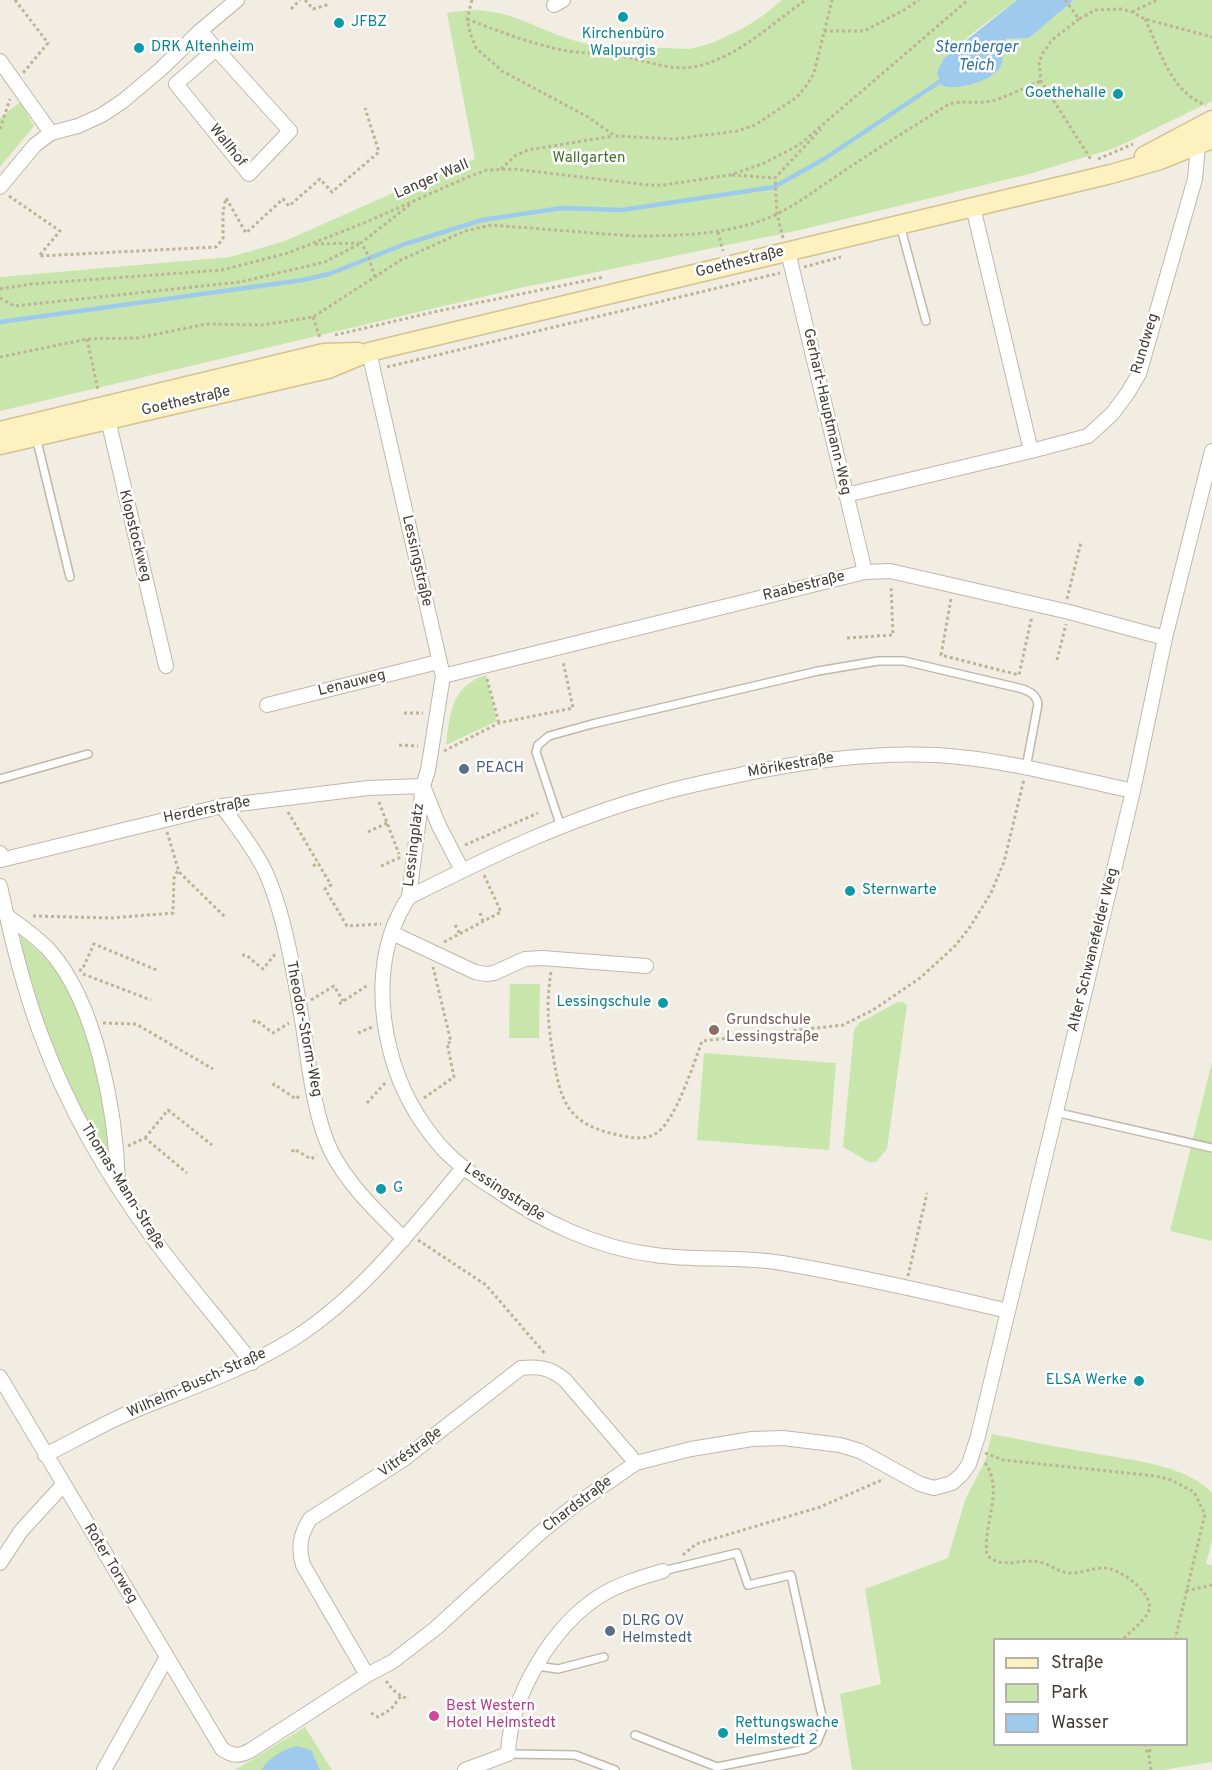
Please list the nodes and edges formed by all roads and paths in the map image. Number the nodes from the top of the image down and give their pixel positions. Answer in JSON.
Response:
{"nodes":[{"id":1,"x":15,"y":0,"type":"edge"},
{"id":2,"x":237,"y":0,"type":"edge"},
{"id":3,"x":300,"y":0,"type":"edge"},
{"id":4,"x":305,"y":0,"type":"edge"},
{"id":5,"x":472,"y":0,"type":"edge"},
{"id":6,"x":806,"y":0,"type":"edge"},
{"id":7,"x":832,"y":0,"type":"edge"},
{"id":8,"x":919,"y":0,"type":"edge"},
{"id":9,"x":968,"y":0,"type":"edge"},
{"id":10,"x":1065,"y":0,"type":"edge"},
{"id":11,"x":1157,"y":0,"type":"edge"},
{"id":12,"x":330,"y":4,"type":"dead end"},
{"id":13,"x":291,"y":9,"type":"dead end"},
{"id":14,"x":1132,"y":12,"type":"junction"},
{"id":15,"x":467,"y":19,"type":"junction"},
{"id":16,"x":1079,"y":19,"type":"junction"},
{"id":17,"x":1145,"y":19,"type":"junction"},
{"id":18,"x":200,"y":31,"type":"junction"},
{"id":19,"x":824,"y":31,"type":"junction"},
{"id":20,"x":1212,"y":38,"type":"edge"},
{"id":21,"x":216,"y":49,"type":"junction"},
{"id":22,"x":0,"y":61,"type":"edge"},
{"id":23,"x":16,"y":81,"type":"junction"},
{"id":24,"x":1041,"y":81,"type":"junction"},
{"id":25,"x":364,"y":108,"type":"dead end"},
{"id":26,"x":1208,"y":110,"type":"edge"},
{"id":27,"x":828,"y":121,"type":"junction"},
{"id":28,"x":0,"y":129,"type":"edge"},
{"id":29,"x":51,"y":133,"type":"junction"},
{"id":30,"x":615,"y":136,"type":"junction"},
{"id":31,"x":1139,"y":141,"type":"dead end"},
{"id":32,"x":1205,"y":143,"type":"edge"},
{"id":33,"x":501,"y":169,"type":"junction"},
{"id":34,"x":1111,"y":174,"type":"junction"},
{"id":35,"x":730,"y":175,"type":"junction"},
{"id":36,"x":775,"y":178,"type":"junction"},
{"id":37,"x":4,"y":192,"type":"edge"},
{"id":38,"x":415,"y":200,"type":"junction"},
{"id":39,"x":974,"y":207,"type":"junction"},
{"id":40,"x":777,"y":214,"type":"junction"},
{"id":41,"x":900,"y":225,"type":"junction"},
{"id":42,"x":773,"y":240,"type":"dead end"},
{"id":43,"x":361,"y":243,"type":"junction"},
{"id":44,"x":312,"y":244,"type":"junction"},
{"id":45,"x":785,"y":244,"type":"junction"},
{"id":46,"x":848,"y":255,"type":"dead end"},
{"id":47,"x":792,"y":270,"type":"junction"},
{"id":48,"x":608,"y":276,"type":"dead end"},
{"id":49,"x":375,"y":277,"type":"junction"},
{"id":50,"x":0,"y":289,"type":"edge"},
{"id":51,"x":0,"y":298,"type":"edge"},
{"id":52,"x":313,"y":317,"type":"junction"},
{"id":53,"x":926,"y":321,"type":"dead end"},
{"id":54,"x":331,"y":336,"type":"dead end"},
{"id":55,"x":87,"y":339,"type":"junction"},
{"id":56,"x":321,"y":339,"type":"dead end"},
{"id":57,"x":0,"y":357,"type":"edge"},
{"id":58,"x":371,"y":361,"type":"junction"},
{"id":59,"x":103,"y":406,"type":"junction"},
{"id":60,"x":0,"y":431,"type":"edge"},
{"id":61,"x":35,"y":436,"type":"junction"},
{"id":62,"x":0,"y":445,"type":"edge"},
{"id":63,"x":1212,"y":451,"type":"edge"},
{"id":64,"x":1032,"y":452,"type":"junction"},
{"id":65,"x":846,"y":495,"type":"junction"},
{"id":66,"x":1081,"y":542,"type":"dead end"},
{"id":67,"x":890,"y":571,"type":"junction"},
{"id":68,"x":866,"y":572,"type":"junction"},
{"id":69,"x":70,"y":577,"type":"dead end"},
{"id":70,"x":954,"y":585,"type":"junction"},
{"id":71,"x":1034,"y":604,"type":"junction"},
{"id":72,"x":1066,"y":612,"type":"junction"},
{"id":73,"x":847,"y":638,"type":"dead end"},
{"id":74,"x":1165,"y":638,"type":"junction"},
{"id":75,"x":562,"y":656,"type":"dead end"},
{"id":76,"x":1057,"y":660,"type":"dead end"},
{"id":77,"x":438,"y":662,"type":"junction"},
{"id":78,"x":166,"y":666,"type":"dead end"},
{"id":79,"x":486,"y":675,"type":"dead end"},
{"id":80,"x":443,"y":676,"type":"junction"},
{"id":81,"x":267,"y":705,"type":"dead end"},
{"id":82,"x":404,"y":713,"type":"dead end"},
{"id":83,"x":437,"y":714,"type":"junction"},
{"id":84,"x":499,"y":723,"type":"junction"},
{"id":85,"x":399,"y":745,"type":"dead end"},
{"id":86,"x":88,"y":754,"type":"dead end"},
{"id":87,"x":430,"y":757,"type":"junction"},
{"id":88,"x":1026,"y":768,"type":"junction"},
{"id":89,"x":0,"y":779,"type":"edge"},
{"id":90,"x":423,"y":786,"type":"junction"},
{"id":91,"x":368,"y":788,"type":"junction"},
{"id":92,"x":1132,"y":791,"type":"junction"},
{"id":93,"x":280,"y":798,"type":"junction"},
{"id":94,"x":222,"y":806,"type":"junction"},
{"id":95,"x":538,"y":813,"type":"dead end"},
{"id":96,"x":164,"y":819,"type":"junction"},
{"id":97,"x":387,"y":823,"type":"junction"},
{"id":98,"x":561,"y":827,"type":"junction"},
{"id":99,"x":368,"y":832,"type":"dead end"},
{"id":100,"x":301,"y":834,"type":"junction"},
{"id":101,"x":295,"y":838,"type":"dead end"},
{"id":102,"x":451,"y":851,"type":"junction"},
{"id":103,"x":401,"y":857,"type":"junction"},
{"id":104,"x":0,"y":859,"type":"edge"},
{"id":105,"x":319,"y":863,"type":"junction"},
{"id":106,"x":313,"y":866,"type":"dead end"},
{"id":107,"x":381,"y":866,"type":"dead end"},
{"id":108,"x":403,"y":867,"type":"dead end"},
{"id":109,"x":178,"y":870,"type":"junction"},
{"id":110,"x":462,"y":870,"type":"junction"},
{"id":111,"x":487,"y":881,"type":"dead end"},
{"id":112,"x":0,"y":886,"type":"edge"},
{"id":113,"x":329,"y":896,"type":"junction"},
{"id":114,"x":409,"y":897,"type":"junction"},
{"id":115,"x":324,"y":900,"type":"dead end"},
{"id":116,"x":480,"y":913,"type":"dead end"},
{"id":117,"x":7,"y":916,"type":"junction"},
{"id":118,"x":225,"y":917,"type":"dead end"},
{"id":119,"x":483,"y":921,"type":"junction"},
{"id":120,"x":455,"y":925,"type":"dead end"},
{"id":121,"x":347,"y":926,"type":"junction"},
{"id":122,"x":394,"y":928,"type":"junction"},
{"id":123,"x":343,"y":929,"type":"dead end"},
{"id":124,"x":460,"y":934,"type":"junction"},
{"id":125,"x":286,"y":941,"type":"junction"},
{"id":126,"x":429,"y":951,"type":"junction"},
{"id":127,"x":242,"y":955,"type":"dead end"},
{"id":128,"x":553,"y":959,"type":"junction"},
{"id":129,"x":646,"y":966,"type":"dead end"},
{"id":130,"x":63,"y":968,"type":"junction"},
{"id":131,"x":159,"y":971,"type":"dead end"},
{"id":132,"x":71,"y":982,"type":"junction"},
{"id":133,"x":382,"y":986,"type":"junction"},
{"id":134,"x":151,"y":1000,"type":"dead end"},
{"id":135,"x":300,"y":1012,"type":"junction"},
{"id":136,"x":253,"y":1022,"type":"dead end"},
{"id":137,"x":89,"y":1023,"type":"junction"},
{"id":138,"x":213,"y":1069,"type":"dead end"},
{"id":139,"x":396,"y":1071,"type":"junction"},
{"id":140,"x":273,"y":1086,"type":"dead end"},
{"id":141,"x":312,"y":1086,"type":"junction"},
{"id":142,"x":418,"y":1102,"type":"dead end"},
{"id":143,"x":367,"y":1103,"type":"dead end"},
{"id":144,"x":1055,"y":1112,"type":"junction"},
{"id":145,"x":145,"y":1138,"type":"junction"},
{"id":146,"x":212,"y":1146,"type":"dead end"},
{"id":147,"x":329,"y":1148,"type":"junction"},
{"id":148,"x":1212,"y":1148,"type":"edge"},
{"id":149,"x":292,"y":1152,"type":"dead end"},
{"id":150,"x":116,"y":1153,"type":"junction"},
{"id":151,"x":463,"y":1168,"type":"junction"},
{"id":152,"x":187,"y":1173,"type":"dead end"},
{"id":153,"x":118,"y":1186,"type":"junction"},
{"id":154,"x":927,"y":1193,"type":"dead end"},
{"id":155,"x":406,"y":1236,"type":"junction"},
{"id":156,"x":906,"y":1286,"type":"junction"},
{"id":157,"x":1008,"y":1311,"type":"junction"},
{"id":158,"x":252,"y":1363,"type":"junction"},
{"id":159,"x":553,"y":1371,"type":"junction"},
{"id":160,"x":0,"y":1377,"type":"edge"},
{"id":161,"x":975,"y":1449,"type":"junction"},
{"id":162,"x":45,"y":1455,"type":"junction"},
{"id":163,"x":636,"y":1463,"type":"junction"},
{"id":164,"x":900,"y":1473,"type":"junction"},
{"id":165,"x":63,"y":1485,"type":"junction"},
{"id":166,"x":0,"y":1563,"type":"edge"},
{"id":167,"x":663,"y":1571,"type":"junction"},
{"id":168,"x":1212,"y":1585,"type":"edge"},
{"id":169,"x":1186,"y":1591,"type":"junction"},
{"id":170,"x":1124,"y":1638,"type":"edge"},
{"id":171,"x":1174,"y":1638,"type":"edge"},
{"id":172,"x":166,"y":1657,"type":"junction"},
{"id":173,"x":604,"y":1657,"type":"dead end"},
{"id":174,"x":537,"y":1666,"type":"junction"},
{"id":175,"x":373,"y":1672,"type":"junction"},
{"id":176,"x":401,"y":1696,"type":"junction"},
{"id":177,"x":409,"y":1699,"type":"dead end"},
{"id":178,"x":371,"y":1713,"type":"dead end"},
{"id":179,"x":635,"y":1735,"type":"dead end"},
{"id":180,"x":1145,"y":1746,"type":"edge"},
{"id":181,"x":1151,"y":1746,"type":"edge"},
{"id":182,"x":222,"y":1749,"type":"joint"},
{"id":183,"x":508,"y":1754,"type":"junction"},
{"id":184,"x":1149,"y":1756,"type":"junction"},
{"id":185,"x":104,"y":1770,"type":"edge"},
{"id":186,"x":465,"y":1770,"type":"edge"},
{"id":187,"x":615,"y":1770,"type":"edge"},
{"id":188,"x":1151,"y":1770,"type":"edge"}],
"edges":[{"from":1,"to":23,"type":"path"},
{"from":2,"to":18,"type":"street"},
{"from":3,"to":13,"type":"path"},
{"from":4,"to":12,"type":"path"},
{"from":5,"to":15,"type":"path"},
{"from":6,"to":15,"type":"path"},
{"from":7,"to":19,"type":"path"},
{"from":8,"to":19,"type":"path"},
{"from":9,"to":27,"type":"path","name":"Langer Wall"},
{"from":10,"to":16,"type":"path"},
{"from":11,"to":14,"type":"path"},
{"from":14,"to":16,"type":"path"},
{"from":14,"to":17,"type":"path"},
{"from":15,"to":30,"type":"path"},
{"from":16,"to":24,"type":"path"},
{"from":17,"to":20,"type":"path"},
{"from":17,"to":26,"type":"path"},
{"from":18,"to":21,"type":"street","name":"Wallhof"},
{"from":18,"to":29,"type":"street"},
{"from":19,"to":30,"type":"path"},
{"from":21,"to":21,"type":"street","name":"Wallhof"},
{"from":22,"to":23,"type":"street"},
{"from":23,"to":28,"type":"path"},
{"from":23,"to":29,"type":"street"},
{"from":24,"to":31,"type":"path"},
{"from":24,"to":40,"type":"path"},
{"from":25,"to":37,"type":"path"},
{"from":26,"to":34,"type":"main road","name":"Goethestraße"},
{"from":27,"to":35,"type":"path","name":"Langer Wall"},
{"from":27,"to":36,"type":"path"},
{"from":29,"to":37,"type":"street"},
{"from":30,"to":33,"type":"path"},
{"from":32,"to":34,"type":"main road","name":"Goethestraße"},
{"from":32,"to":64,"type":"street","name":"Rundweg"},
{"from":33,"to":35,"type":"path","name":"Langer Wall"},
{"from":33,"to":38,"type":"path","name":"Langer Wall"},
{"from":34,"to":39,"type":"main road","name":"Goethestraße"},
{"from":35,"to":36,"type":"path"},
{"from":36,"to":40,"type":"path"},
{"from":38,"to":43,"type":"path"},
{"from":38,"to":44,"type":"path","name":"Langer Wall"},
{"from":39,"to":41,"type":"main road","name":"Goethestraße"},
{"from":39,"to":64,"type":"street"},
{"from":40,"to":45,"type":"path"},
{"from":40,"to":49,"type":"path"},
{"from":41,"to":45,"type":"main road","name":"Goethestraße"},
{"from":41,"to":53,"type":"lane"},
{"from":42,"to":45,"type":"path"},
{"from":43,"to":44,"type":"path"},
{"from":43,"to":49,"type":"path"},
{"from":43,"to":51,"type":"path"},
{"from":44,"to":50,"type":"path","name":"Langer Wall"},
{"from":45,"to":47,"type":"street","name":"Gerhart-Hauptmann-Weg"},
{"from":45,"to":58,"type":"main road","name":"Goethestraße"},
{"from":46,"to":47,"type":"path"},
{"from":47,"to":58,"type":"path"},
{"from":47,"to":65,"type":"street","name":"Gerhart-Hauptmann-Weg"},
{"from":48,"to":54,"type":"path"},
{"from":49,"to":52,"type":"path"},
{"from":52,"to":55,"type":"path"},
{"from":52,"to":56,"type":"path"},
{"from":55,"to":57,"type":"path"},
{"from":55,"to":59,"type":"path"},
{"from":58,"to":59,"type":"main road","name":"Goethestraße"},
{"from":58,"to":77,"type":"street","name":"Lessingstraße"},
{"from":59,"to":60,"type":"main road","name":"Goethestraße"},
{"from":59,"to":61,"type":"main road","name":"Goethestraße"},
{"from":59,"to":78,"type":"street","name":"Klopstockweg"},
{"from":61,"to":62,"type":"main road","name":"Goethestraße"},
{"from":61,"to":69,"type":"lane"},
{"from":63,"to":74,"type":"street","name":"Alter Schwanefelder Weg"},
{"from":64,"to":65,"type":"street","name":"Rundweg"},
{"from":65,"to":68,"type":"street","name":"Gerhart-Hauptmann-Weg"},
{"from":66,"to":72,"type":"path"},
{"from":67,"to":68,"type":"street","name":"Raabestraße"},
{"from":67,"to":70,"type":"street","name":"Raabestraße"},
{"from":67,"to":73,"type":"path"},
{"from":68,"to":80,"type":"street","name":"Raabestraße"},
{"from":70,"to":71,"type":"street","name":"Raabestraße"},
{"from":70,"to":71,"type":"path"},
{"from":71,"to":72,"type":"street","name":"Raabestraße"},
{"from":72,"to":74,"type":"street","name":"Raabestraße"},
{"from":72,"to":76,"type":"path"},
{"from":74,"to":92,"type":"street","name":"Alter Schwanefelder Weg"},
{"from":75,"to":84,"type":"path"},
{"from":77,"to":80,"type":"street","name":"Lessingstraße"},
{"from":77,"to":81,"type":"street","name":"Lenauweg"},
{"from":79,"to":84,"type":"path"},
{"from":80,"to":83,"type":"street","name":"Lessingstraße"},
{"from":82,"to":83,"type":"path"},
{"from":83,"to":87,"type":"street","name":"Lessingstraße"},
{"from":84,"to":87,"type":"path"},
{"from":85,"to":87,"type":"path"},
{"from":86,"to":89,"type":"lane"},
{"from":87,"to":90,"type":"street","name":"Lessingplatz"},
{"from":88,"to":92,"type":"street","name":"Mörikestraße"},
{"from":88,"to":98,"type":"street","name":"Mörikestraße"},
{"from":88,"to":98,"type":"lane"},
{"from":88,"to":128,"type":"path"},
{"from":90,"to":91,"type":"street","name":"Herderstraße"},
{"from":90,"to":102,"type":"street","name":"Lessingplatz"},
{"from":90,"to":114,"type":"street","name":"Lessingplatz"},
{"from":91,"to":93,"type":"street","name":"Herderstraße"},
{"from":91,"to":97,"type":"path"},
{"from":92,"to":144,"type":"street","name":"Alter Schwanefelder Weg"},
{"from":93,"to":94,"type":"street","name":"Herderstraße"},
{"from":93,"to":100,"type":"path"},
{"from":94,"to":96,"type":"street","name":"Herderstraße"},
{"from":94,"to":125,"type":"street","name":"Theodor-Storm-Weg"},
{"from":95,"to":102,"type":"path"},
{"from":96,"to":104,"type":"street","name":"Herderstraße"},
{"from":96,"to":109,"type":"path"},
{"from":97,"to":99,"type":"path"},
{"from":97,"to":103,"type":"path"},
{"from":98,"to":110,"type":"street","name":"Mörikestraße"},
{"from":100,"to":101,"type":"path"},
{"from":100,"to":105,"type":"path"},
{"from":102,"to":110,"type":"street","name":"Lessingplatz"},
{"from":103,"to":107,"type":"path"},
{"from":103,"to":108,"type":"path"},
{"from":105,"to":106,"type":"path"},
{"from":105,"to":113,"type":"path"},
{"from":109,"to":117,"type":"path"},
{"from":109,"to":118,"type":"path"},
{"from":110,"to":114,"type":"street","name":"Lessingplatz"},
{"from":111,"to":119,"type":"path"},
{"from":112,"to":117,"type":"street","name":"Thomas-Mann-Straße"},
{"from":113,"to":115,"type":"path"},
{"from":113,"to":121,"type":"path"},
{"from":114,"to":122,"type":"street","name":"Lessingstraße"},
{"from":116,"to":119,"type":"path"},
{"from":117,"to":130,"type":"street"},
{"from":117,"to":153,"type":"street","name":"Thomas-Mann-Straße"},
{"from":119,"to":124,"type":"path"},
{"from":120,"to":124,"type":"path"},
{"from":121,"to":122,"type":"path"},
{"from":121,"to":123,"type":"path"},
{"from":122,"to":126,"type":"street"},
{"from":122,"to":133,"type":"street","name":"Lessingstraße"},
{"from":124,"to":126,"type":"path"},
{"from":125,"to":127,"type":"path"},
{"from":125,"to":135,"type":"street","name":"Theodor-Storm-Weg"},
{"from":126,"to":128,"type":"street"},
{"from":126,"to":142,"type":"path"},
{"from":128,"to":129,"type":"street"},
{"from":130,"to":131,"type":"path"},
{"from":130,"to":132,"type":"street"},
{"from":132,"to":134,"type":"path"},
{"from":132,"to":137,"type":"street"},
{"from":133,"to":135,"type":"path"},
{"from":133,"to":139,"type":"street","name":"Lessingstraße"},
{"from":135,"to":136,"type":"path"},
{"from":135,"to":141,"type":"street","name":"Theodor-Storm-Weg"},
{"from":137,"to":138,"type":"path"},
{"from":137,"to":150,"type":"street"},
{"from":139,"to":143,"type":"path"},
{"from":139,"to":151,"type":"street","name":"Lessingstraße"},
{"from":140,"to":141,"type":"path"},
{"from":141,"to":147,"type":"street","name":"Theodor-Storm-Weg"},
{"from":144,"to":148,"type":"lane"},
{"from":144,"to":157,"type":"street","name":"Alter Schwanefelder Weg"},
{"from":145,"to":146,"type":"path"},
{"from":145,"to":150,"type":"path"},
{"from":145,"to":152,"type":"path"},
{"from":147,"to":149,"type":"path"},
{"from":147,"to":155,"type":"street","name":"Theodor-Storm-Weg"},
{"from":150,"to":153,"type":"street"},
{"from":151,"to":155,"type":"street","name":"Wilhelm-Busch-Straße"},
{"from":151,"to":156,"type":"street","name":"Lessingstraße"},
{"from":153,"to":158,"type":"street","name":"Thomas-Mann-Straße"},
{"from":154,"to":156,"type":"path"},
{"from":155,"to":158,"type":"street","name":"Wilhelm-Busch-Straße"},
{"from":155,"to":159,"type":"path"},
{"from":156,"to":157,"type":"street","name":"Lessingstraße"},
{"from":157,"to":161,"type":"street","name":"Alter Schwanefelder Weg"},
{"from":158,"to":162,"type":"street","name":"Wilhelm-Busch-Straße"},
{"from":159,"to":163,"type":"street"},
{"from":159,"to":175,"type":"street","name":"Vitréstraße"},
{"from":160,"to":162,"type":"street","name":"Roter Torweg"},
{"from":161,"to":164,"type":"street","name":"Chardstraße"},
{"from":161,"to":169,"type":"path"},
{"from":161,"to":170,"type":"path"},
{"from":162,"to":165,"type":"street","name":"Roter Torweg"},
{"from":163,"to":164,"type":"street","name":"Chardstraße"},
{"from":163,"to":175,"type":"street","name":"Chardstraße"},
{"from":164,"to":167,"type":"path"},
{"from":165,"to":166,"type":"street"},
{"from":165,"to":172,"type":"street","name":"Roter Torweg"},
{"from":167,"to":174,"type":"street"},
{"from":167,"to":179,"type":"lane"},
{"from":168,"to":169,"type":"path"},
{"from":169,"to":171,"type":"path"},
{"from":172,"to":182,"type":"street","name":"Roter Torweg"},
{"from":172,"to":185,"type":"street"},
{"from":173,"to":174,"type":"lane"},
{"from":174,"to":183,"type":"street"},
{"from":175,"to":176,"type":"path"},
{"from":175,"to":182,"type":"street","name":"Chardstraße"},
{"from":176,"to":177,"type":"path"},
{"from":176,"to":178,"type":"path"},
{"from":180,"to":184,"type":"path"},
{"from":181,"to":184,"type":"path"},
{"from":183,"to":186,"type":"street"},
{"from":183,"to":187,"type":"lane"},
{"from":184,"to":188,"type":"path"}]}
